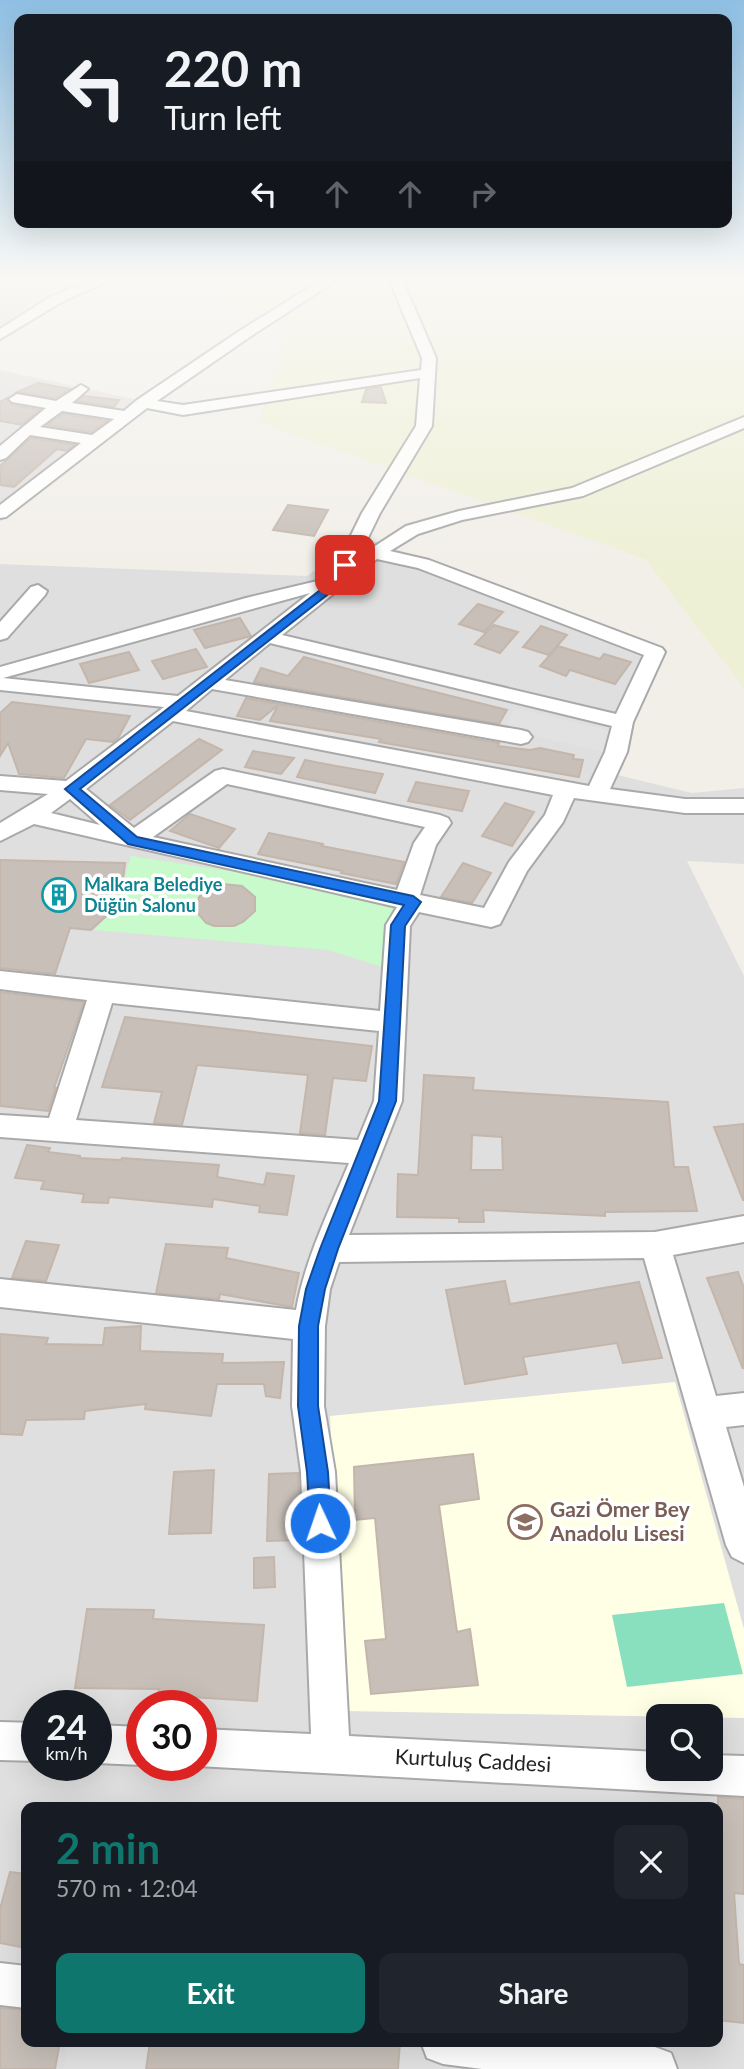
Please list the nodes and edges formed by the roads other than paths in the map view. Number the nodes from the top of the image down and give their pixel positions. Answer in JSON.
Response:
{"nodes":[{"id":1,"x":183,"y":376,"type":"edge"},
{"id":2,"x":410,"y":376,"type":"edge"},
{"id":3,"x":427,"y":376,"type":"edge"},
{"id":4,"x":81,"y":389,"type":"dead end"},
{"id":5,"x":17,"y":398,"type":"dead end"},
{"id":6,"x":142,"y":403,"type":"junction"},
{"id":7,"x":58,"y":406,"type":"junction"},
{"id":8,"x":125,"y":416,"type":"junction"},
{"id":9,"x":744,"y":422,"type":"edge"},
{"id":10,"x":26,"y":429,"type":"junction"},
{"id":11,"x":95,"y":440,"type":"junction"},
{"id":12,"x":0,"y":455,"type":"edge"},
{"id":13,"x":0,"y":488,"type":"edge"},
{"id":14,"x":26,"y":492,"type":"junction"},
{"id":15,"x":0,"y":513,"type":"edge"},
{"id":16,"x":363,"y":551,"type":"junction"},
{"id":17,"x":337,"y":582,"type":"junction"},
{"id":18,"x":38,"y":591,"type":"dead end"},
{"id":19,"x":0,"y":634,"type":"edge"},
{"id":20,"x":268,"y":637,"type":"junction"},
{"id":21,"x":0,"y":673,"type":"edge"},
{"id":22,"x":210,"y":683,"type":"junction"},
{"id":23,"x":0,"y":684,"type":"edge"},
{"id":24,"x":178,"y":708,"type":"junction"},
{"id":25,"x":624,"y":722,"type":"junction"},
{"id":26,"x":521,"y":737,"type":"dead end"},
{"id":27,"x":0,"y":783,"type":"edge"},
{"id":28,"x":72,"y":789,"type":"junction"},
{"id":29,"x":566,"y":790,"type":"junction"},
{"id":30,"x":596,"y":794,"type":"junction"},
{"id":31,"x":744,"y":806,"type":"edge"},
{"id":32,"x":30,"y":816,"type":"junction"},
{"id":33,"x":0,"y":833,"type":"edge"},
{"id":34,"x":133,"y":840,"type":"junction"},
{"id":35,"x":410,"y":901,"type":"junction"},
{"id":36,"x":0,"y":980,"type":"edge"},
{"id":37,"x":102,"y":992,"type":"junction"},
{"id":38,"x":393,"y":1022,"type":"junction"},
{"id":39,"x":0,"y":1126,"type":"edge"},
{"id":40,"x":58,"y":1132,"type":"junction"},
{"id":41,"x":368,"y":1153,"type":"junction"},
{"id":42,"x":744,"y":1229,"type":"edge"},
{"id":43,"x":655,"y":1245,"type":"junction"},
{"id":44,"x":329,"y":1249,"type":"junction"},
{"id":45,"x":0,"y":1293,"type":"edge"},
{"id":46,"x":309,"y":1326,"type":"junction"},
{"id":47,"x":744,"y":1409,"type":"edge"},
{"id":48,"x":705,"y":1413,"type":"junction"},
{"id":49,"x":744,"y":1545,"type":"edge"},
{"id":50,"x":217,"y":1749,"type":"edge"},
{"id":51,"x":331,"y":1753,"type":"junction"},
{"id":52,"x":744,"y":1776,"type":"edge"},
{"id":53,"x":0,"y":1984,"type":"edge"},
{"id":54,"x":21,"y":1986,"type":"edge"},
{"id":55,"x":474,"y":2047,"type":"edge"},
{"id":56,"x":586,"y":2065,"type":"edge"},
{"id":57,"x":655,"y":2069,"type":"edge"}],
"edges":[{"from":1,"to":6,"type":"street"},
{"from":2,"to":6,"type":"street"},
{"from":3,"to":16,"type":"street"},
{"from":4,"to":7,"type":"street"},
{"from":5,"to":7,"type":"street"},
{"from":6,"to":8,"type":"street"},
{"from":7,"to":8,"type":"street"},
{"from":7,"to":10,"type":"street"},
{"from":8,"to":11,"type":"street"},
{"from":9,"to":16,"type":"street"},
{"from":10,"to":11,"type":"street"},
{"from":10,"to":12,"type":"street"},
{"from":11,"to":14,"type":"street"},
{"from":13,"to":14,"type":"street"},
{"from":14,"to":15,"type":"street"},
{"from":16,"to":17,"type":"street"},
{"from":16,"to":25,"type":"street"},
{"from":17,"to":20,"type":"street"},
{"from":17,"to":21,"type":"street"},
{"from":18,"to":19,"type":"street"},
{"from":20,"to":22,"type":"street"},
{"from":20,"to":25,"type":"street"},
{"from":22,"to":24,"type":"street"},
{"from":22,"to":26,"type":"street"},
{"from":23,"to":24,"type":"street"},
{"from":24,"to":28,"type":"street"},
{"from":24,"to":29,"type":"street"},
{"from":25,"to":30,"type":"street"},
{"from":27,"to":28,"type":"street"},
{"from":28,"to":32,"type":"street"},
{"from":28,"to":34,"type":"street"},
{"from":29,"to":30,"type":"street"},
{"from":29,"to":35,"type":"street"},
{"from":30,"to":31,"type":"street"},
{"from":32,"to":33,"type":"street"},
{"from":32,"to":34,"type":"street"},
{"from":34,"to":35,"type":"street"},
{"from":34,"to":35,"type":"street"},
{"from":35,"to":38,"type":"street"},
{"from":36,"to":37,"type":"street"},
{"from":37,"to":38,"type":"street"},
{"from":37,"to":40,"type":"street"},
{"from":38,"to":41,"type":"street"},
{"from":39,"to":40,"type":"street"},
{"from":40,"to":41,"type":"street"},
{"from":41,"to":44,"type":"street"},
{"from":42,"to":43,"type":"street"},
{"from":43,"to":44,"type":"street"},
{"from":43,"to":48,"type":"street"},
{"from":44,"to":46,"type":"street"},
{"from":45,"to":46,"type":"street"},
{"from":46,"to":51,"type":"street"},
{"from":47,"to":48,"type":"street"},
{"from":48,"to":49,"type":"street"},
{"from":50,"to":51,"type":"street","name":"Kurtuluş Caddesi"},
{"from":51,"to":52,"type":"street","name":"Kurtuluş Caddesi"},
{"from":53,"to":54,"type":"street"},
{"from":55,"to":56,"type":"street"},
{"from":56,"to":57,"type":"street"}]}
